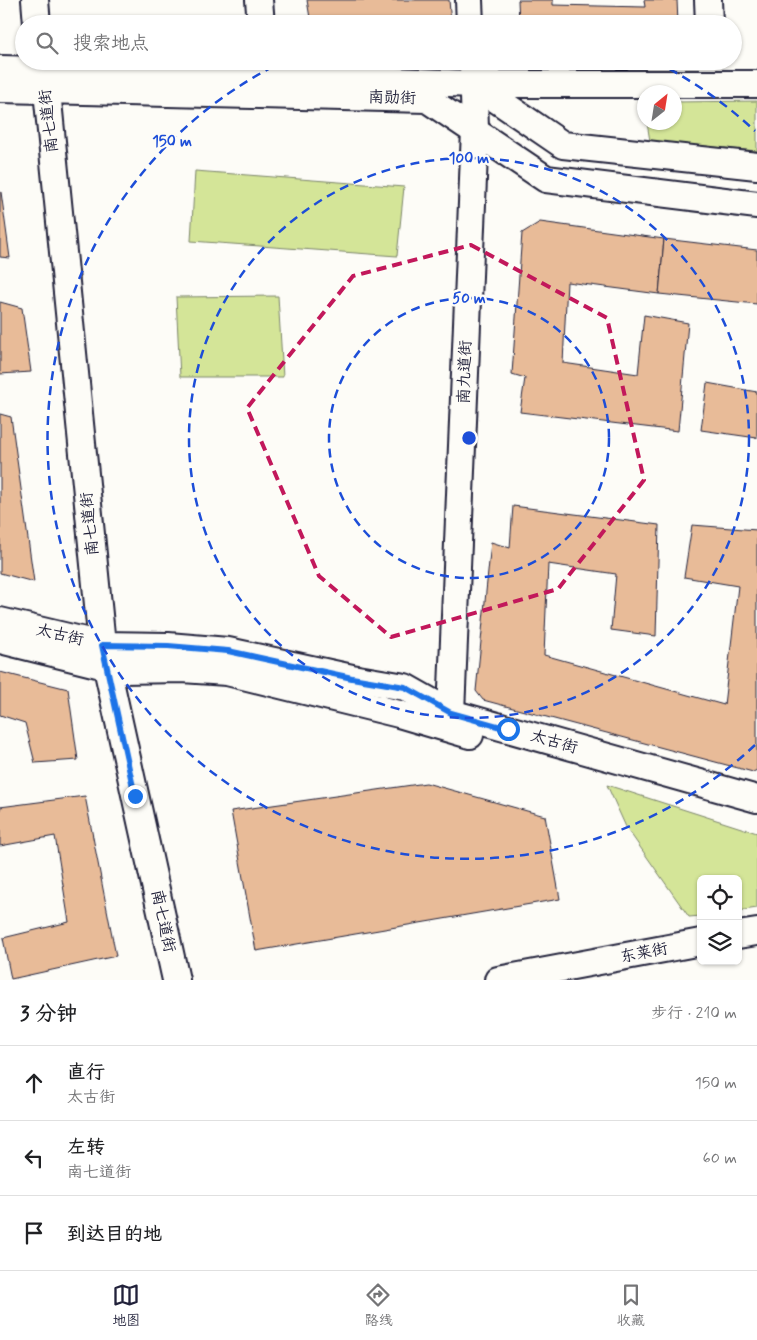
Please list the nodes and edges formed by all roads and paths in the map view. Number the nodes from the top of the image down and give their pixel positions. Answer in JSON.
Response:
{"nodes":[{"id":1,"x":34,"y":0,"type":"edge"},
{"id":2,"x":259,"y":0,"type":"edge"},
{"id":3,"x":469,"y":0,"type":"edge"},
{"id":4,"x":708,"y":0,"type":"edge"},
{"id":5,"x":36,"y":15,"type":"edge"},
{"id":6,"x":260,"y":15,"type":"edge"},
{"id":7,"x":470,"y":15,"type":"edge"},
{"id":8,"x":709,"y":15,"type":"edge"},
{"id":9,"x":0,"y":69,"type":"edge"},
{"id":10,"x":192,"y":70,"type":"edge"},
{"id":11,"x":349,"y":70,"type":"edge"},
{"id":12,"x":473,"y":73,"type":"edge"},
{"id":13,"x":711,"y":73,"type":"edge"},
{"id":14,"x":43,"y":74,"type":"edge"},
{"id":15,"x":757,"y":84,"type":"edge"},
{"id":16,"x":0,"y":89,"type":"edge"},
{"id":17,"x":475,"y":130,"type":"junction"},
{"id":18,"x":757,"y":166,"type":"edge"},
{"id":19,"x":757,"y":205,"type":"edge"},
{"id":20,"x":0,"y":621,"type":"edge"},
{"id":21,"x":0,"y":640,"type":"edge"},
{"id":22,"x":105,"y":656,"type":"junction"},
{"id":23,"x":451,"y":713,"type":"junction"},
{"id":24,"x":757,"y":799,"type":"edge"},
{"id":25,"x":757,"y":818,"type":"edge"},
{"id":26,"x":757,"y":932,"type":"edge"},
{"id":27,"x":742,"y":934,"type":"edge"},
{"id":28,"x":697,"y":943,"type":"edge"},
{"id":29,"x":176,"y":980,"type":"edge"},
{"id":30,"x":498,"y":980,"type":"edge"}],
"edges":[{"from":1,"to":5,"type":"main road"},
{"from":2,"to":6,"type":"main road"},
{"from":3,"to":7,"type":"main road"},
{"from":4,"to":8,"type":"main road"},
{"from":9,"to":14,"type":"main road","name":"南勋街"},
{"from":10,"to":14,"type":"main road","name":"南勋街"},
{"from":11,"to":12,"type":"main road","name":"南勋街"},
{"from":12,"to":13,"type":"main road","name":"南勋街"},
{"from":12,"to":17,"type":"main road","name":"南九道街"},
{"from":12,"to":18,"type":"main road"},
{"from":13,"to":15,"type":"main road","name":"南勋街"},
{"from":14,"to":16,"type":"main road","name":"南勋街"},
{"from":14,"to":17,"type":"main road","name":"南勋街"},
{"from":14,"to":22,"type":"main road","name":"南七道街"},
{"from":17,"to":19,"type":"main road","name":"南勋街"},
{"from":17,"to":23,"type":"main road","name":"南九道街"},
{"from":20,"to":22,"type":"main road","name":"太古街"},
{"from":21,"to":22,"type":"main road","name":"太古街"},
{"from":22,"to":23,"type":"main road","name":"太古街"},
{"from":22,"to":25,"type":"main road","name":"太古街"},
{"from":22,"to":29,"type":"main road","name":"南七道街"},
{"from":23,"to":24,"type":"main road","name":"太古街"},
{"from":26,"to":27,"type":"main road"},
{"from":28,"to":30,"type":"main road","name":"东莱街"}]}
